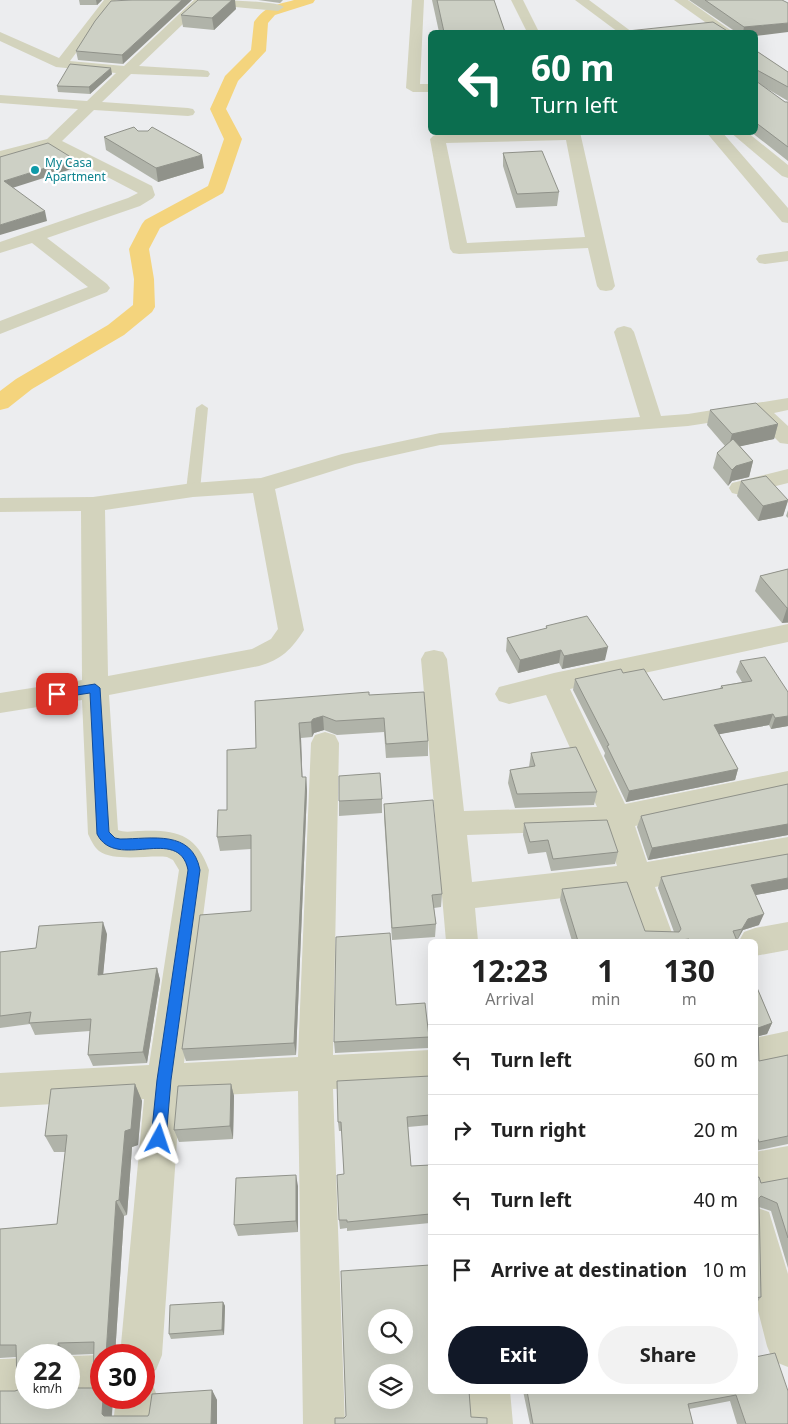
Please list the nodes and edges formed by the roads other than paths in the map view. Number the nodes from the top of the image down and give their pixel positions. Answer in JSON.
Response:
{"nodes":[{"id":1,"x":201,"y":0,"type":"edge"},
{"id":2,"x":418,"y":0,"type":"edge"},
{"id":3,"x":517,"y":0,"type":"edge"},
{"id":4,"x":581,"y":0,"type":"edge"},
{"id":5,"x":680,"y":0,"type":"edge"},
{"id":6,"x":109,"y":2,"type":"edge"},
{"id":7,"x":124,"y":4,"type":"edge"},
{"id":8,"x":278,"y":7,"type":"dead end"},
{"id":9,"x":532,"y":30,"type":"edge"},
{"id":10,"x":623,"y":30,"type":"edge"},
{"id":11,"x":724,"y":30,"type":"edge"},
{"id":12,"x":0,"y":36,"type":"edge"},
{"id":13,"x":61,"y":64,"type":"junction"},
{"id":14,"x":128,"y":70,"type":"junction"},
{"id":15,"x":204,"y":74,"type":"dead end"},
{"id":16,"x":428,"y":88,"type":"edge"},
{"id":17,"x":0,"y":99,"type":"edge"},
{"id":18,"x":90,"y":104,"type":"junction"},
{"id":19,"x":170,"y":110,"type":"junction"},
{"id":20,"x":188,"y":112,"type":"dead end"},
{"id":21,"x":158,"y":125,"type":"dead end"},
{"id":22,"x":545,"y":135,"type":"edge"},
{"id":23,"x":572,"y":135,"type":"edge"},
{"id":24,"x":716,"y":135,"type":"edge"},
{"id":25,"x":741,"y":135,"type":"edge"},
{"id":26,"x":52,"y":142,"type":"junction"},
{"id":27,"x":0,"y":156,"type":"edge"},
{"id":28,"x":788,"y":173,"type":"edge"},
{"id":29,"x":788,"y":218,"type":"edge"},
{"id":30,"x":6,"y":230,"type":"edge"},
{"id":31,"x":28,"y":239,"type":"junction"},
{"id":32,"x":595,"y":242,"type":"junction"},
{"id":33,"x":0,"y":248,"type":"edge"},
{"id":34,"x":788,"y":256,"type":"edge"},
{"id":35,"x":765,"y":259,"type":"dead end"},
{"id":36,"x":606,"y":286,"type":"dead end"},
{"id":37,"x":0,"y":328,"type":"edge"},
{"id":38,"x":624,"y":332,"type":"dead end"},
{"id":39,"x":788,"y":404,"type":"edge"},
{"id":40,"x":202,"y":408,"type":"dead end"},
{"id":41,"x":759,"y":410,"type":"junction"},
{"id":42,"x":652,"y":421,"type":"junction"},
{"id":43,"x":788,"y":438,"type":"edge"},
{"id":44,"x":788,"y":476,"type":"edge"},
{"id":45,"x":263,"y":485,"type":"junction"},
{"id":46,"x":740,"y":488,"type":"edge"},
{"id":47,"x":193,"y":490,"type":"junction"},
{"id":48,"x":93,"y":504,"type":"junction"},
{"id":49,"x":0,"y":505,"type":"edge"},
{"id":50,"x":788,"y":633,"type":"edge"},
{"id":51,"x":434,"y":659,"type":"dead end"},
{"id":52,"x":554,"y":683,"type":"junction"},
{"id":53,"x":95,"y":688,"type":"junction"},
{"id":54,"x":509,"y":694,"type":"dead end"},
{"id":55,"x":0,"y":703,"type":"edge"},
{"id":56,"x":325,"y":743,"type":"dead end"},
{"id":57,"x":788,"y":782,"type":"edge"},
{"id":58,"x":617,"y":818,"type":"junction"},
{"id":59,"x":451,"y":823,"type":"junction"},
{"id":60,"x":788,"y":850,"type":"edge"},
{"id":61,"x":636,"y":877,"type":"junction"},
{"id":62,"x":458,"y":897,"type":"junction"},
{"id":63,"x":788,"y":936,"type":"edge"},
{"id":64,"x":462,"y":939,"type":"edge"},
{"id":65,"x":658,"y":939,"type":"edge"},
{"id":66,"x":758,"y":941,"type":"edge"},
{"id":67,"x":788,"y":1047,"type":"edge"},
{"id":68,"x":758,"y":1053,"type":"edge"},
{"id":69,"x":428,"y":1067,"type":"edge"},
{"id":70,"x":315,"y":1072,"type":"junction"},
{"id":71,"x":164,"y":1080,"type":"junction"},
{"id":72,"x":0,"y":1090,"type":"edge"},
{"id":73,"x":788,"y":1165,"type":"edge"},
{"id":74,"x":758,"y":1170,"type":"edge"},
{"id":75,"x":758,"y":1239,"type":"edge"},
{"id":76,"x":777,"y":1322,"type":"edge"},
{"id":77,"x":142,"y":1344,"type":"edge"},
{"id":78,"x":15,"y":1379,"type":"edge"},
{"id":79,"x":0,"y":1380,"type":"edge"},
{"id":80,"x":489,"y":1394,"type":"edge"},
{"id":81,"x":136,"y":1409,"type":"edge"},
{"id":82,"x":134,"y":1424,"type":"edge"},
{"id":83,"x":324,"y":1424,"type":"edge"},
{"id":84,"x":492,"y":1424,"type":"edge"}],
"edges":[{"from":1,"to":8,"type":"street"},
{"from":1,"to":14,"type":"street"},
{"from":2,"to":16,"type":"street"},
{"from":3,"to":9,"type":"street"},
{"from":4,"to":10,"type":"street"},
{"from":5,"to":11,"type":"street"},
{"from":6,"to":7,"type":"street"},
{"from":6,"to":13,"type":"street"},
{"from":12,"to":13,"type":"street"},
{"from":13,"to":14,"type":"street"},
{"from":14,"to":15,"type":"street"},
{"from":14,"to":18,"type":"street"},
{"from":17,"to":18,"type":"street"},
{"from":18,"to":19,"type":"street"},
{"from":18,"to":26,"type":"street"},
{"from":19,"to":20,"type":"street"},
{"from":19,"to":21,"type":"street"},
{"from":22,"to":32,"type":"street"},
{"from":23,"to":32,"type":"street"},
{"from":24,"to":29,"type":"street"},
{"from":25,"to":28,"type":"street"},
{"from":26,"to":27,"type":"street"},
{"from":26,"to":31,"type":"street"},
{"from":30,"to":31,"type":"street"},
{"from":31,"to":33,"type":"street"},
{"from":31,"to":37,"type":"street"},
{"from":32,"to":36,"type":"street"},
{"from":34,"to":35,"type":"street"},
{"from":38,"to":42,"type":"street"},
{"from":39,"to":41,"type":"street"},
{"from":40,"to":47,"type":"lane"},
{"from":41,"to":42,"type":"street"},
{"from":41,"to":43,"type":"street"},
{"from":42,"to":45,"type":"street"},
{"from":44,"to":46,"type":"street"},
{"from":45,"to":47,"type":"street"},
{"from":45,"to":53,"type":"street"},
{"from":47,"to":48,"type":"street"},
{"from":48,"to":49,"type":"street"},
{"from":48,"to":53,"type":"street"},
{"from":50,"to":52,"type":"street"},
{"from":51,"to":59,"type":"street"},
{"from":52,"to":54,"type":"street"},
{"from":52,"to":58,"type":"street"},
{"from":53,"to":55,"type":"street"},
{"from":53,"to":71,"type":"street"},
{"from":56,"to":70,"type":"street"},
{"from":57,"to":58,"type":"street"},
{"from":58,"to":59,"type":"street"},
{"from":58,"to":61,"type":"street"},
{"from":59,"to":62,"type":"street"},
{"from":60,"to":61,"type":"street"},
{"from":61,"to":62,"type":"street"},
{"from":61,"to":65,"type":"street"},
{"from":62,"to":64,"type":"street"},
{"from":63,"to":66,"type":"street"},
{"from":67,"to":68,"type":"street"},
{"from":69,"to":70,"type":"street"},
{"from":70,"to":71,"type":"street"},
{"from":70,"to":83,"type":"street"},
{"from":71,"to":72,"type":"street"},
{"from":71,"to":77,"type":"street"},
{"from":73,"to":74,"type":"street"},
{"from":75,"to":76,"type":"street"},
{"from":78,"to":79,"type":"street"},
{"from":80,"to":84,"type":"street"},
{"from":81,"to":82,"type":"street"}]}
